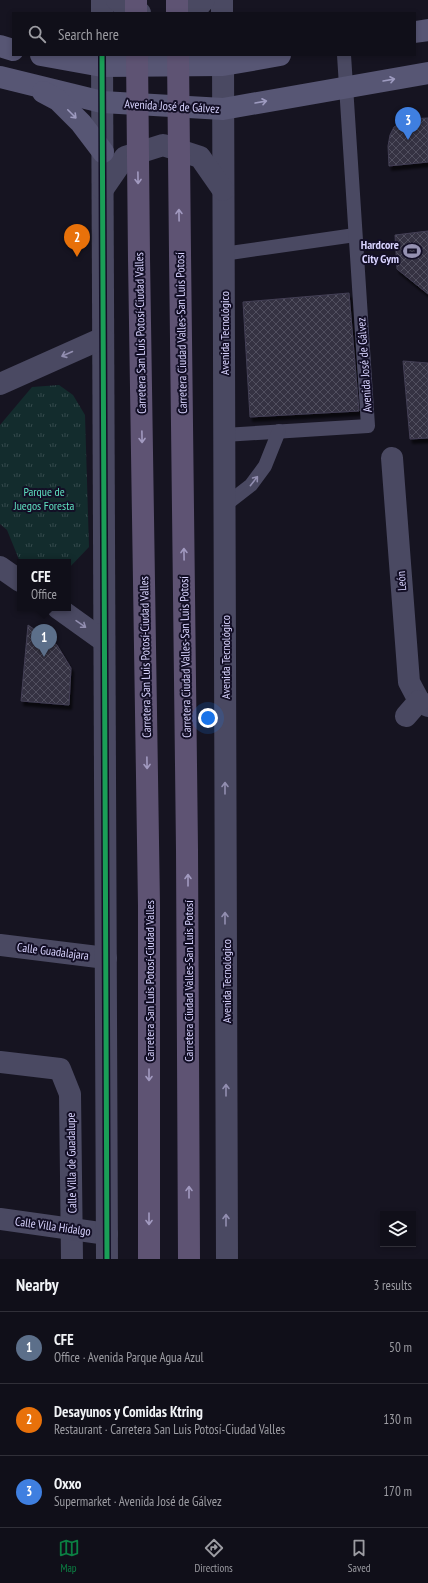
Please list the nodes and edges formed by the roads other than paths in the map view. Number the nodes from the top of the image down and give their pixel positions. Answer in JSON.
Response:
{"nodes":[{"id":1,"x":102,"y":0,"type":"edge"},
{"id":2,"x":118,"y":0,"type":"edge"},
{"id":3,"x":136,"y":0,"type":"edge"},
{"id":4,"x":177,"y":0,"type":"edge"},
{"id":5,"x":204,"y":0,"type":"edge"},
{"id":6,"x":222,"y":0,"type":"edge"},
{"id":7,"x":102,"y":12,"type":"edge"},
{"id":8,"x":136,"y":12,"type":"edge"},
{"id":9,"x":136,"y":12,"type":"edge"},
{"id":10,"x":178,"y":12,"type":"edge"},
{"id":11,"x":181,"y":12,"type":"edge"},
{"id":12,"x":222,"y":12,"type":"edge"},
{"id":13,"x":428,"y":30,"type":"edge"},
{"id":14,"x":416,"y":32,"type":"edge"},
{"id":15,"x":0,"y":46,"type":"edge"},
{"id":16,"x":12,"y":50,"type":"edge"},
{"id":17,"x":52,"y":56,"type":"edge"},
{"id":18,"x":137,"y":56,"type":"edge"},
{"id":19,"x":178,"y":56,"type":"edge"},
{"id":20,"x":269,"y":56,"type":"edge"},
{"id":21,"x":344,"y":56,"type":"edge"},
{"id":22,"x":102,"y":60,"type":"edge"},
{"id":23,"x":223,"y":60,"type":"edge"},
{"id":24,"x":428,"y":73,"type":"edge"},
{"id":25,"x":0,"y":77,"type":"edge"},
{"id":26,"x":28,"y":85,"type":"junction"},
{"id":27,"x":345,"y":88,"type":"junction"},
{"id":28,"x":102,"y":102,"type":"junction"},
{"id":29,"x":223,"y":109,"type":"junction"},
{"id":30,"x":103,"y":152,"type":"junction"},
{"id":31,"x":103,"y":189,"type":"junction"},
{"id":32,"x":223,"y":190,"type":"junction"},
{"id":33,"x":355,"y":235,"type":"junction"},
{"id":34,"x":223,"y":254,"type":"junction"},
{"id":35,"x":103,"y":338,"type":"junction"},
{"id":36,"x":0,"y":384,"type":"edge"},
{"id":37,"x":279,"y":432,"type":"junction"},
{"id":38,"x":224,"y":435,"type":"junction"},
{"id":39,"x":392,"y":458,"type":"dead end"},
{"id":40,"x":224,"y":506,"type":"junction"},
{"id":41,"x":0,"y":567,"type":"edge"},
{"id":42,"x":17,"y":579,"type":"edge"},
{"id":43,"x":62,"y":611,"type":"edge"},
{"id":44,"x":104,"y":640,"type":"junction"},
{"id":45,"x":418,"y":708,"type":"edge"},
{"id":46,"x":0,"y":945,"type":"edge"},
{"id":47,"x":106,"y":958,"type":"junction"},
{"id":48,"x":0,"y":1062,"type":"edge"},
{"id":49,"x":0,"y":1219,"type":"edge"},
{"id":50,"x":72,"y":1229,"type":"junction"},
{"id":51,"x":107,"y":1234,"type":"junction"},
{"id":52,"x":72,"y":1259,"type":"edge"},
{"id":53,"x":107,"y":1259,"type":"edge"},
{"id":54,"x":149,"y":1259,"type":"edge"},
{"id":55,"x":189,"y":1259,"type":"edge"},
{"id":56,"x":227,"y":1259,"type":"edge"}],
"edges":[{"from":1,"to":7,"type":"street"},
{"from":2,"to":8,"type":"street"},
{"from":3,"to":9,"type":"main road","bridge":true},
{"from":4,"to":10,"type":"main road"},
{"from":5,"to":11,"type":"street"},
{"from":6,"to":12,"type":"street"},
{"from":13,"to":14,"type":"main road"},
{"from":15,"to":16,"type":"main road"},
{"from":17,"to":22,"type":"main road"},
{"from":18,"to":54,"type":"main road","name":"Carretera San Luis Potosí-Ciudad Valles","one_way":true,"bridge":true},
{"from":55,"to":19,"type":"main road","name":"Carretera Ciudad Valles-San Luis Potosí","one_way":true,"bridge":true},
{"from":20,"to":23,"type":"main road"},
{"from":21,"to":27,"type":"lane","name":"Avenida José de Gálvez"},
{"from":22,"to":23,"type":"main road"},
{"from":22,"to":28,"type":"street"},
{"from":23,"to":29,"type":"street","name":"Avenida Tecnológico"},
{"from":27,"to":24,"type":"main road","name":"Avenida José de Gálvez","one_way":true},
{"from":25,"to":26,"type":"main road","name":"Avenida José de Gálvez"},
{"from":26,"to":28,"type":"main road","name":"Avenida José de Gálvez"},
{"from":26,"to":30,"type":"main road","one_way":true},
{"from":29,"to":27,"type":"main road","name":"Avenida José de Gálvez","one_way":true},
{"from":27,"to":33,"type":"lane","name":"Avenida José de Gálvez"},
{"from":28,"to":29,"type":"main road","name":"Avenida José de Gálvez"},
{"from":28,"to":30,"type":"street"},
{"from":29,"to":32,"type":"street","name":"Avenida Tecnológico"},
{"from":30,"to":31,"type":"street"},
{"from":31,"to":32,"type":"street"},
{"from":31,"to":35,"type":"street"},
{"from":32,"to":34,"type":"street","name":"Avenida Tecnológico"},
{"from":33,"to":34,"type":"lane"},
{"from":33,"to":37,"type":"lane","name":"Avenida José de Gálvez"},
{"from":34,"to":38,"type":"street","name":"Avenida Tecnológico"},
{"from":35,"to":36,"type":"street","one_way":true},
{"from":35,"to":44,"type":"street"},
{"from":37,"to":38,"type":"lane"},
{"from":40,"to":37,"type":"lane","one_way":true},
{"from":38,"to":40,"type":"street","name":"Avenida Tecnológico"},
{"from":39,"to":45,"type":"street","name":"León"},
{"from":56,"to":40,"type":"street","name":"Avenida Tecnológico","one_way":true},
{"from":41,"to":42,"type":"street"},
{"from":43,"to":44,"type":"street","one_way":true},
{"from":44,"to":47,"type":"street"},
{"from":46,"to":47,"type":"street","name":"Calle Guadalajara"},
{"from":47,"to":51,"type":"street"},
{"from":48,"to":50,"type":"street","name":"Calle Villa de Guadalupe"},
{"from":49,"to":50,"type":"street","name":"Calle Villa Hidalgo"},
{"from":50,"to":51,"type":"street","name":"Calle Villa Hidalgo"},
{"from":50,"to":52,"type":"street","name":"Calle Villa de Guadalupe"},
{"from":51,"to":53,"type":"street"}]}
